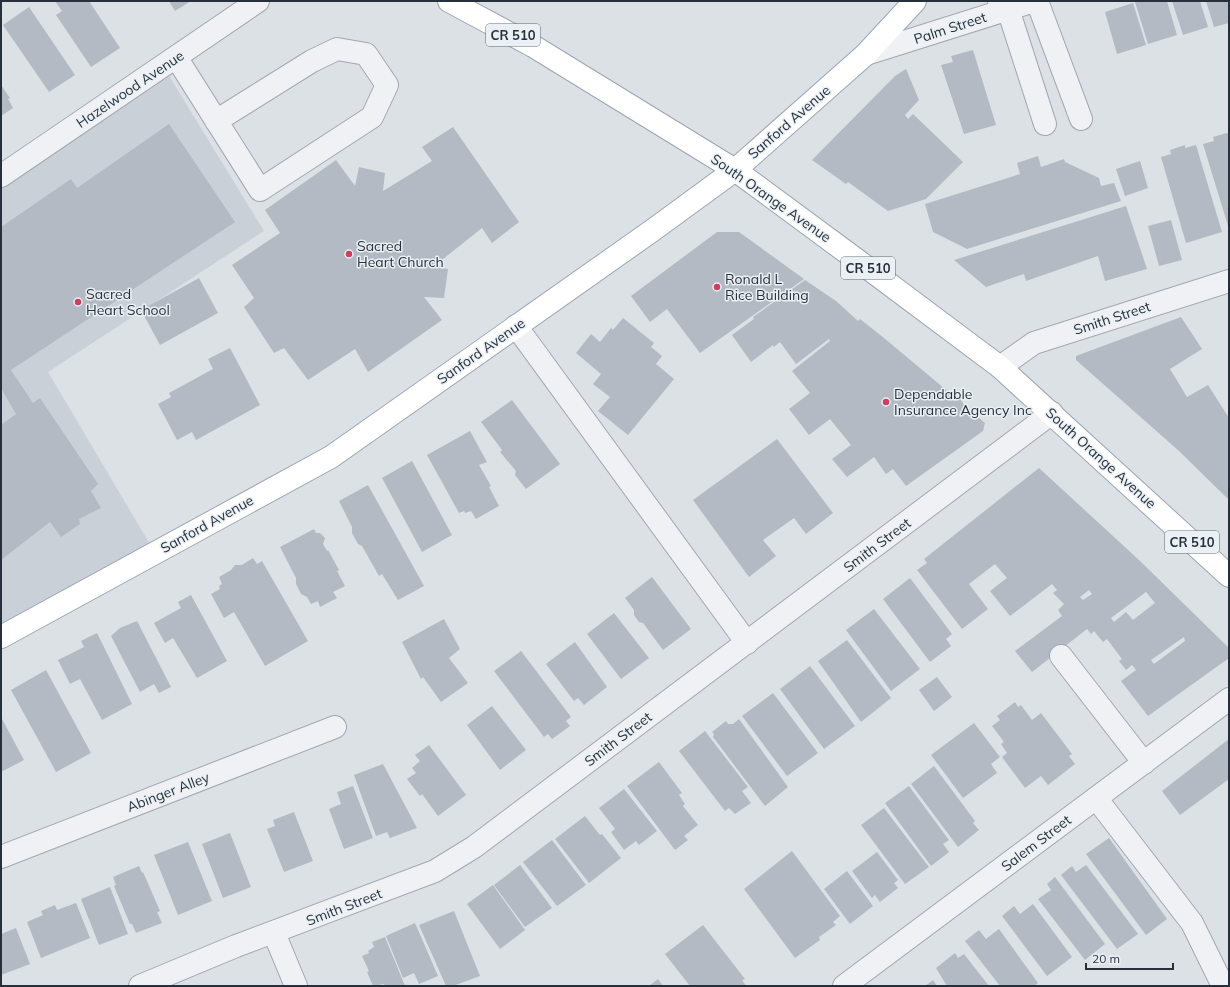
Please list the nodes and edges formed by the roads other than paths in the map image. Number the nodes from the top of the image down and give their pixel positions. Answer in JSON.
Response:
{"nodes":[{"id":1,"x":258,"y":1,"type":"edge"},
{"id":2,"x":449,"y":1,"type":"edge"},
{"id":3,"x":915,"y":1,"type":"edge"},
{"id":4,"x":1035,"y":1,"type":"edge"},
{"id":5,"x":1003,"y":5,"type":"edge"},
{"id":6,"x":866,"y":54,"type":"junction"},
{"id":7,"x":176,"y":57,"type":"junction"},
{"id":8,"x":1081,"y":119,"type":"dead end"},
{"id":9,"x":216,"y":121,"type":"junction"},
{"id":10,"x":1045,"y":124,"type":"dead end"},
{"id":11,"x":735,"y":170,"type":"junction"},
{"id":12,"x":1,"y":176,"type":"edge"},
{"id":13,"x":1229,"y":281,"type":"edge"},
{"id":14,"x":516,"y":326,"type":"junction"},
{"id":15,"x":1000,"y":367,"type":"junction"},
{"id":16,"x":1052,"y":413,"type":"junction"},
{"id":17,"x":1228,"y":575,"type":"edge"},
{"id":18,"x":1,"y":637,"type":"edge"},
{"id":19,"x":747,"y":643,"type":"junction"},
{"id":20,"x":1061,"y":656,"type":"dead end"},
{"id":21,"x":1229,"y":699,"type":"edge"},
{"id":22,"x":335,"y":727,"type":"dead end"},
{"id":23,"x":1144,"y":763,"type":"junction"},
{"id":24,"x":1096,"y":798,"type":"junction"},
{"id":25,"x":1,"y":857,"type":"edge"},
{"id":26,"x":274,"y":933,"type":"junction"},
{"id":27,"x":140,"y":986,"type":"edge"},
{"id":28,"x":296,"y":986,"type":"edge"},
{"id":29,"x":844,"y":986,"type":"edge"},
{"id":30,"x":1223,"y":986,"type":"edge"}],
"edges":[{"from":1,"to":7,"type":"street","name":"Hazelwood Avenue"},
{"from":2,"to":11,"type":"main road","name":"South Orange Avenue","number":"CR 510"},
{"from":3,"to":6,"type":"main road","name":"Sanford Avenue"},
{"from":4,"to":5,"type":"street","name":"Palm Street"},
{"from":4,"to":8,"type":"street"},
{"from":5,"to":6,"type":"street","name":"Palm Street"},
{"from":5,"to":10,"type":"street"},
{"from":6,"to":11,"type":"main road","name":"Sanford Avenue"},
{"from":7,"to":9,"type":"street"},
{"from":7,"to":12,"type":"street","name":"Hazelwood Avenue"},
{"from":9,"to":9,"type":"street"},
{"from":11,"to":14,"type":"main road","name":"Sanford Avenue"},
{"from":11,"to":15,"type":"main road","name":"South Orange Avenue","number":"CR 510"},
{"from":13,"to":15,"type":"street","name":"Smith Street"},
{"from":14,"to":18,"type":"main road","name":"Sanford Avenue"},
{"from":14,"to":19,"type":"street"},
{"from":15,"to":16,"type":"main road","name":"South Orange Avenue","number":"CR 510"},
{"from":16,"to":17,"type":"main road","name":"South Orange Avenue","number":"CR 510"},
{"from":16,"to":19,"type":"street","name":"Smith Street"},
{"from":19,"to":26,"type":"street","name":"Smith Street"},
{"from":20,"to":23,"type":"street"},
{"from":21,"to":23,"type":"street","name":"Salem Street"},
{"from":22,"to":25,"type":"street","name":"Abinger Alley"},
{"from":23,"to":24,"type":"street","name":"Salem Street"},
{"from":24,"to":29,"type":"street","name":"Salem Street"},
{"from":24,"to":30,"type":"street"},
{"from":26,"to":27,"type":"street","name":"Smith Street"},
{"from":26,"to":28,"type":"street"}]}
